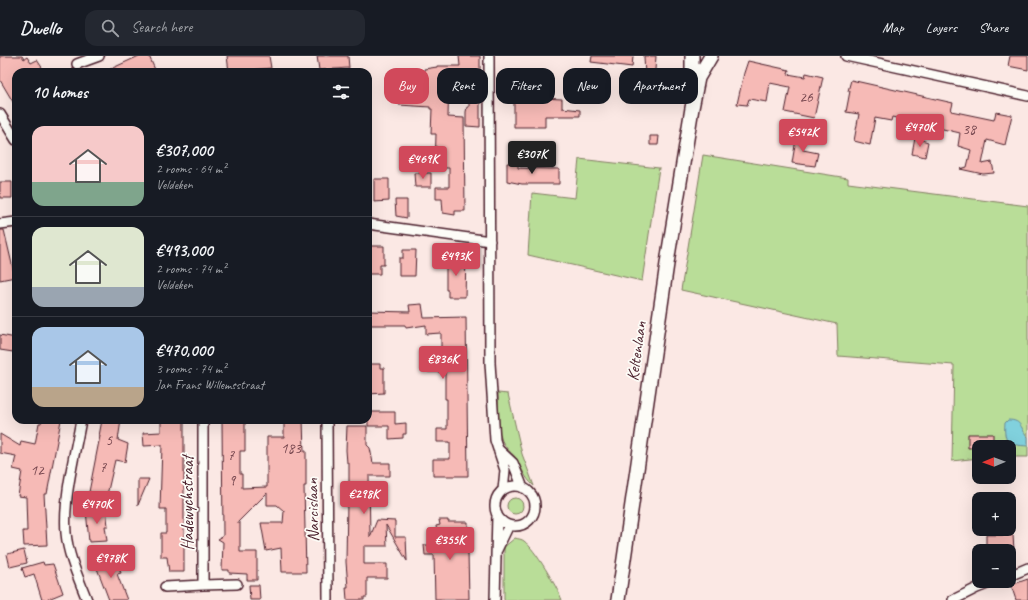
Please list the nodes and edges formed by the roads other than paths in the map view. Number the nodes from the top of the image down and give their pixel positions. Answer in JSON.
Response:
{"nodes":[{"id":1,"x":98,"y":56,"type":"edge"},
{"id":2,"x":489,"y":56,"type":"edge"},
{"id":3,"x":692,"y":56,"type":"edge"},
{"id":4,"x":711,"y":56,"type":"edge"},
{"id":5,"x":846,"y":56,"type":"edge"},
{"id":6,"x":77,"y":64,"type":"dead end"},
{"id":7,"x":1028,"y":96,"type":"edge"},
{"id":8,"x":692,"y":108,"type":"junction"},
{"id":9,"x":0,"y":114,"type":"edge"},
{"id":10,"x":12,"y":134,"type":"edge"},
{"id":11,"x":12,"y":222,"type":"edge"},
{"id":12,"x":0,"y":224,"type":"edge"},
{"id":13,"x":372,"y":225,"type":"edge"},
{"id":14,"x":490,"y":241,"type":"junction"},
{"id":15,"x":80,"y":424,"type":"edge"},
{"id":16,"x":203,"y":424,"type":"edge"},
{"id":17,"x":327,"y":424,"type":"edge"},
{"id":18,"x":498,"y":449,"type":"junction"},
{"id":19,"x":523,"y":488,"type":"junction"},
{"id":20,"x":503,"y":490,"type":"junction"},
{"id":21,"x":497,"y":514,"type":"junction"},
{"id":22,"x":509,"y":525,"type":"junction"},
{"id":23,"x":495,"y":554,"type":"junction"},
{"id":24,"x":1028,"y":568,"type":"edge"},
{"id":25,"x":1016,"y":573,"type":"edge"},
{"id":26,"x":237,"y":584,"type":"dead end"},
{"id":27,"x":203,"y":585,"type":"junction"},
{"id":28,"x":165,"y":587,"type":"dead end"},
{"id":29,"x":977,"y":588,"type":"edge"},
{"id":30,"x":87,"y":600,"type":"edge"},
{"id":31,"x":328,"y":600,"type":"edge"},
{"id":32,"x":494,"y":600,"type":"edge"},
{"id":33,"x":618,"y":600,"type":"edge"},
{"id":34,"x":953,"y":600,"type":"edge"}],
"edges":[{"from":1,"to":6,"type":"street"},
{"from":2,"to":14,"type":"street"},
{"from":3,"to":8,"type":"main road","name":"Keltenlaan"},
{"from":4,"to":8,"type":"main road","name":"Keltenlaan"},
{"from":5,"to":7,"type":"street"},
{"from":8,"to":33,"type":"main road","name":"Keltenlaan"},
{"from":9,"to":10,"type":"street"},
{"from":11,"to":12,"type":"street"},
{"from":13,"to":14,"type":"street"},
{"from":14,"to":18,"type":"street"},
{"from":15,"to":30,"type":"street"},
{"from":16,"to":27,"type":"street","name":"Hadewychstraat"},
{"from":17,"to":31,"type":"street","name":"Narcislaan"},
{"from":18,"to":19,"type":"street"},
{"from":18,"to":20,"type":"street"},
{"from":19,"to":20,"type":"street"},
{"from":19,"to":22,"type":"street"},
{"from":20,"to":21,"type":"street"},
{"from":21,"to":22,"type":"street"},
{"from":21,"to":23,"type":"street"},
{"from":22,"to":23,"type":"street"},
{"from":23,"to":32,"type":"street"},
{"from":24,"to":25,"type":"street"},
{"from":26,"to":27,"type":"street"},
{"from":27,"to":28,"type":"street"},
{"from":29,"to":34,"type":"street"}]}
